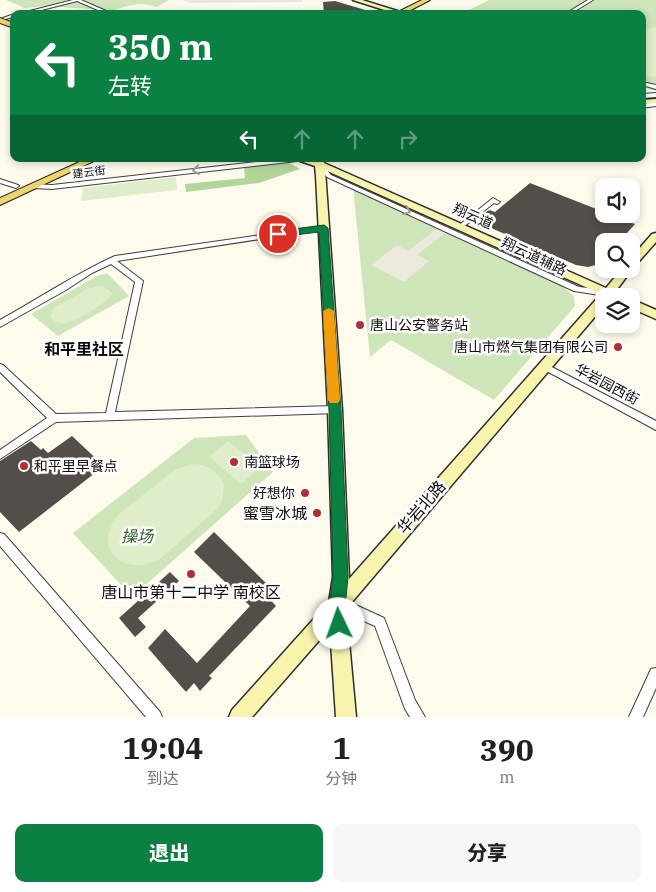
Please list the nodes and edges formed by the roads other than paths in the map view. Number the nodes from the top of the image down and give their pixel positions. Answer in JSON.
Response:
{"nodes":[{"id":1,"x":78,"y":0,"type":"edge"},
{"id":2,"x":356,"y":0,"type":"edge"},
{"id":3,"x":591,"y":0,"type":"edge"},
{"id":4,"x":430,"y":2,"type":"edge"},
{"id":5,"x":37,"y":10,"type":"edge"},
{"id":6,"x":102,"y":10,"type":"edge"},
{"id":7,"x":390,"y":10,"type":"edge"},
{"id":8,"x":408,"y":10,"type":"edge"},
{"id":9,"x":416,"y":10,"type":"edge"},
{"id":10,"x":574,"y":10,"type":"edge"},
{"id":11,"x":69,"y":162,"type":"edge"},
{"id":12,"x":86,"y":162,"type":"edge"},
{"id":13,"x":271,"y":162,"type":"edge"},
{"id":14,"x":319,"y":162,"type":"edge"},
{"id":15,"x":320,"y":162,"type":"edge"},
{"id":16,"x":321,"y":162,"type":"edge"},
{"id":17,"x":0,"y":181,"type":"edge"},
{"id":18,"x":16,"y":186,"type":"junction"},
{"id":19,"x":33,"y":186,"type":"junction"},
{"id":20,"x":0,"y":193,"type":"edge"},
{"id":21,"x":0,"y":202,"type":"edge"},
{"id":22,"x":498,"y":202,"type":"dead end"},
{"id":23,"x":460,"y":227,"type":"junction"},
{"id":24,"x":324,"y":228,"type":"junction"},
{"id":25,"x":656,"y":236,"type":"edge"},
{"id":26,"x":640,"y":255,"type":"edge"},
{"id":27,"x":111,"y":261,"type":"junction"},
{"id":28,"x":595,"y":290,"type":"edge"},
{"id":29,"x":595,"y":293,"type":"edge"},
{"id":30,"x":640,"y":307,"type":"edge"},
{"id":31,"x":595,"y":310,"type":"edge"},
{"id":32,"x":656,"y":315,"type":"edge"},
{"id":33,"x":0,"y":324,"type":"edge"},
{"id":34,"x":544,"y":366,"type":"junction"},
{"id":35,"x":0,"y":367,"type":"edge"},
{"id":36,"x":335,"y":410,"type":"junction"},
{"id":37,"x":110,"y":415,"type":"junction"},
{"id":38,"x":54,"y":418,"type":"junction"},
{"id":39,"x":656,"y":426,"type":"edge"},
{"id":40,"x":0,"y":455,"type":"edge"},
{"id":41,"x":0,"y":538,"type":"edge"},
{"id":42,"x":337,"y":607,"type":"junction"},
{"id":43,"x":656,"y":674,"type":"edge"},
{"id":44,"x":155,"y":717,"type":"edge"},
{"id":45,"x":239,"y":717,"type":"edge"},
{"id":46,"x":346,"y":717,"type":"edge"},
{"id":47,"x":418,"y":717,"type":"edge"},
{"id":48,"x":636,"y":717,"type":"edge"}],
"edges":[{"from":1,"to":5,"type":"street"},
{"from":1,"to":6,"type":"street"},
{"from":2,"to":7,"type":"street"},
{"from":3,"to":10,"type":"street"},
{"from":4,"to":8,"type":"main road"},
{"from":4,"to":9,"type":"main road"},
{"from":11,"to":18,"type":"main road"},
{"from":12,"to":19,"type":"main road"},
{"from":13,"to":19,"type":"street","name":"建云街","one_way":true},
{"from":14,"to":24,"type":"street"},
{"from":15,"to":29,"type":"street","name":"翔云道辅路","one_way":true},
{"from":16,"to":23,"type":"street","name":"翔云道"},
{"from":17,"to":18,"type":"street"},
{"from":18,"to":20,"type":"main road"},
{"from":19,"to":21,"type":"main road"},
{"from":22,"to":23,"type":"street"},
{"from":23,"to":28,"type":"street","name":"翔云道"},
{"from":24,"to":27,"type":"street"},
{"from":24,"to":36,"type":"street"},
{"from":25,"to":26,"type":"street"},
{"from":27,"to":33,"type":"street"},
{"from":27,"to":37,"type":"street"},
{"from":30,"to":32,"type":"street"},
{"from":31,"to":34,"type":"street","name":"华岩北路"},
{"from":34,"to":39,"type":"street","name":"华岩园西街"},
{"from":34,"to":42,"type":"street","name":"华岩北路"},
{"from":35,"to":38,"type":"street"},
{"from":36,"to":37,"type":"street"},
{"from":36,"to":42,"type":"street"},
{"from":37,"to":38,"type":"street"},
{"from":38,"to":40,"type":"street"},
{"from":41,"to":44,"type":"street"},
{"from":42,"to":45,"type":"street","name":"华岩北路"},
{"from":42,"to":46,"type":"street"},
{"from":42,"to":47,"type":"street"},
{"from":43,"to":48,"type":"street"}]}
